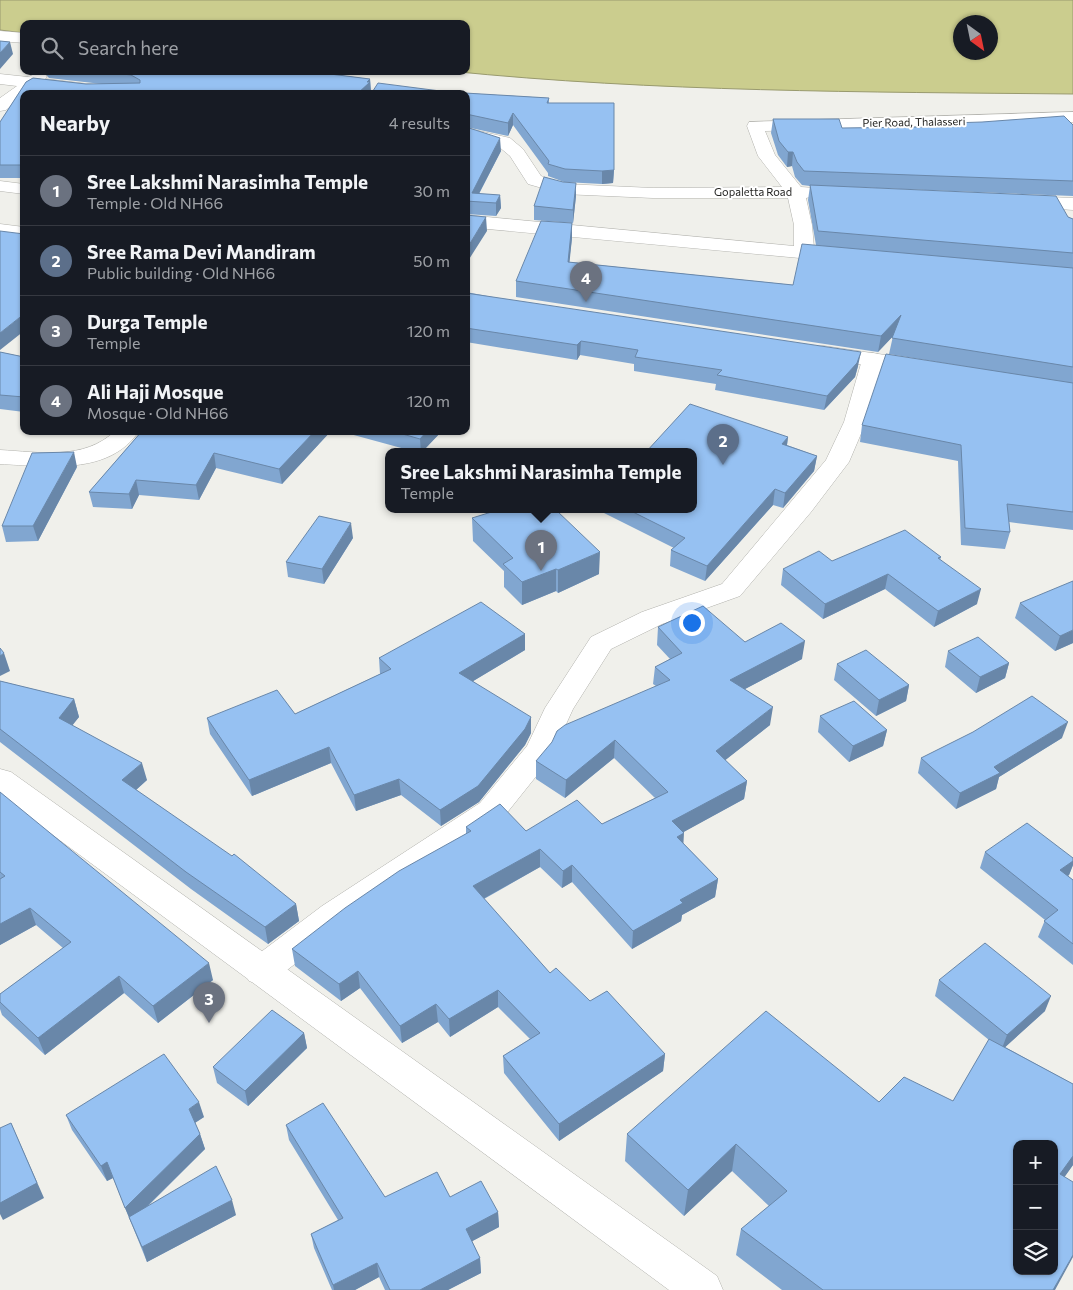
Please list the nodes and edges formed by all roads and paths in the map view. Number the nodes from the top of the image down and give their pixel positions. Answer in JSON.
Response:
{"nodes":[{"id":1,"x":0,"y":36,"type":"edge"},
{"id":2,"x":20,"y":38,"type":"edge"},
{"id":3,"x":42,"y":75,"type":"edge"},
{"id":4,"x":0,"y":79,"type":"edge"},
{"id":5,"x":30,"y":83,"type":"junction"},
{"id":6,"x":21,"y":90,"type":"edge"},
{"id":7,"x":96,"y":90,"type":"edge"},
{"id":8,"x":20,"y":91,"type":"edge"},
{"id":9,"x":0,"y":106,"type":"edge"},
{"id":10,"x":1073,"y":117,"type":"edge"},
{"id":11,"x":470,"y":134,"type":"edge"},
{"id":12,"x":0,"y":186,"type":"edge"},
{"id":13,"x":20,"y":188,"type":"edge"},
{"id":14,"x":796,"y":192,"type":"junction"},
{"id":15,"x":825,"y":193,"type":"edge"},
{"id":16,"x":1003,"y":202,"type":"edge"},
{"id":17,"x":1068,"y":209,"type":"edge"},
{"id":18,"x":470,"y":221,"type":"edge"},
{"id":19,"x":0,"y":230,"type":"edge"},
{"id":20,"x":20,"y":232,"type":"edge"},
{"id":21,"x":804,"y":252,"type":"junction"},
{"id":22,"x":853,"y":257,"type":"edge"},
{"id":23,"x":806,"y":349,"type":"edge"},
{"id":24,"x":873,"y":360,"type":"junction"},
{"id":25,"x":939,"y":370,"type":"edge"},
{"id":26,"x":124,"y":435,"type":"edge"},
{"id":27,"x":0,"y":457,"type":"edge"},
{"id":28,"x":0,"y":780,"type":"edge"},
{"id":29,"x":261,"y":971,"type":"junction"},
{"id":30,"x":703,"y":1290,"type":"edge"}],
"edges":[{"from":1,"to":2,"type":"street"},
{"from":3,"to":5,"type":"street"},
{"from":4,"to":5,"type":"street"},
{"from":5,"to":6,"type":"street"},
{"from":5,"to":7,"type":"street"},
{"from":8,"to":9,"type":"street"},
{"from":10,"to":14,"type":"street","name":"Pier Road, Thalasseri"},
{"from":11,"to":14,"type":"street","name":"Gopaletta Road"},
{"from":12,"to":13,"type":"street"},
{"from":14,"to":15,"type":"street","name":"Gopaletta Road"},
{"from":14,"to":21,"type":"street"},
{"from":16,"to":17,"type":"street"},
{"from":18,"to":21,"type":"street"},
{"from":19,"to":20,"type":"street"},
{"from":21,"to":22,"type":"street"},
{"from":23,"to":24,"type":"street"},
{"from":24,"to":25,"type":"street"},
{"from":24,"to":29,"type":"street"},
{"from":26,"to":27,"type":"street"},
{"from":28,"to":29,"type":"street"},
{"from":29,"to":30,"type":"street"}]}
